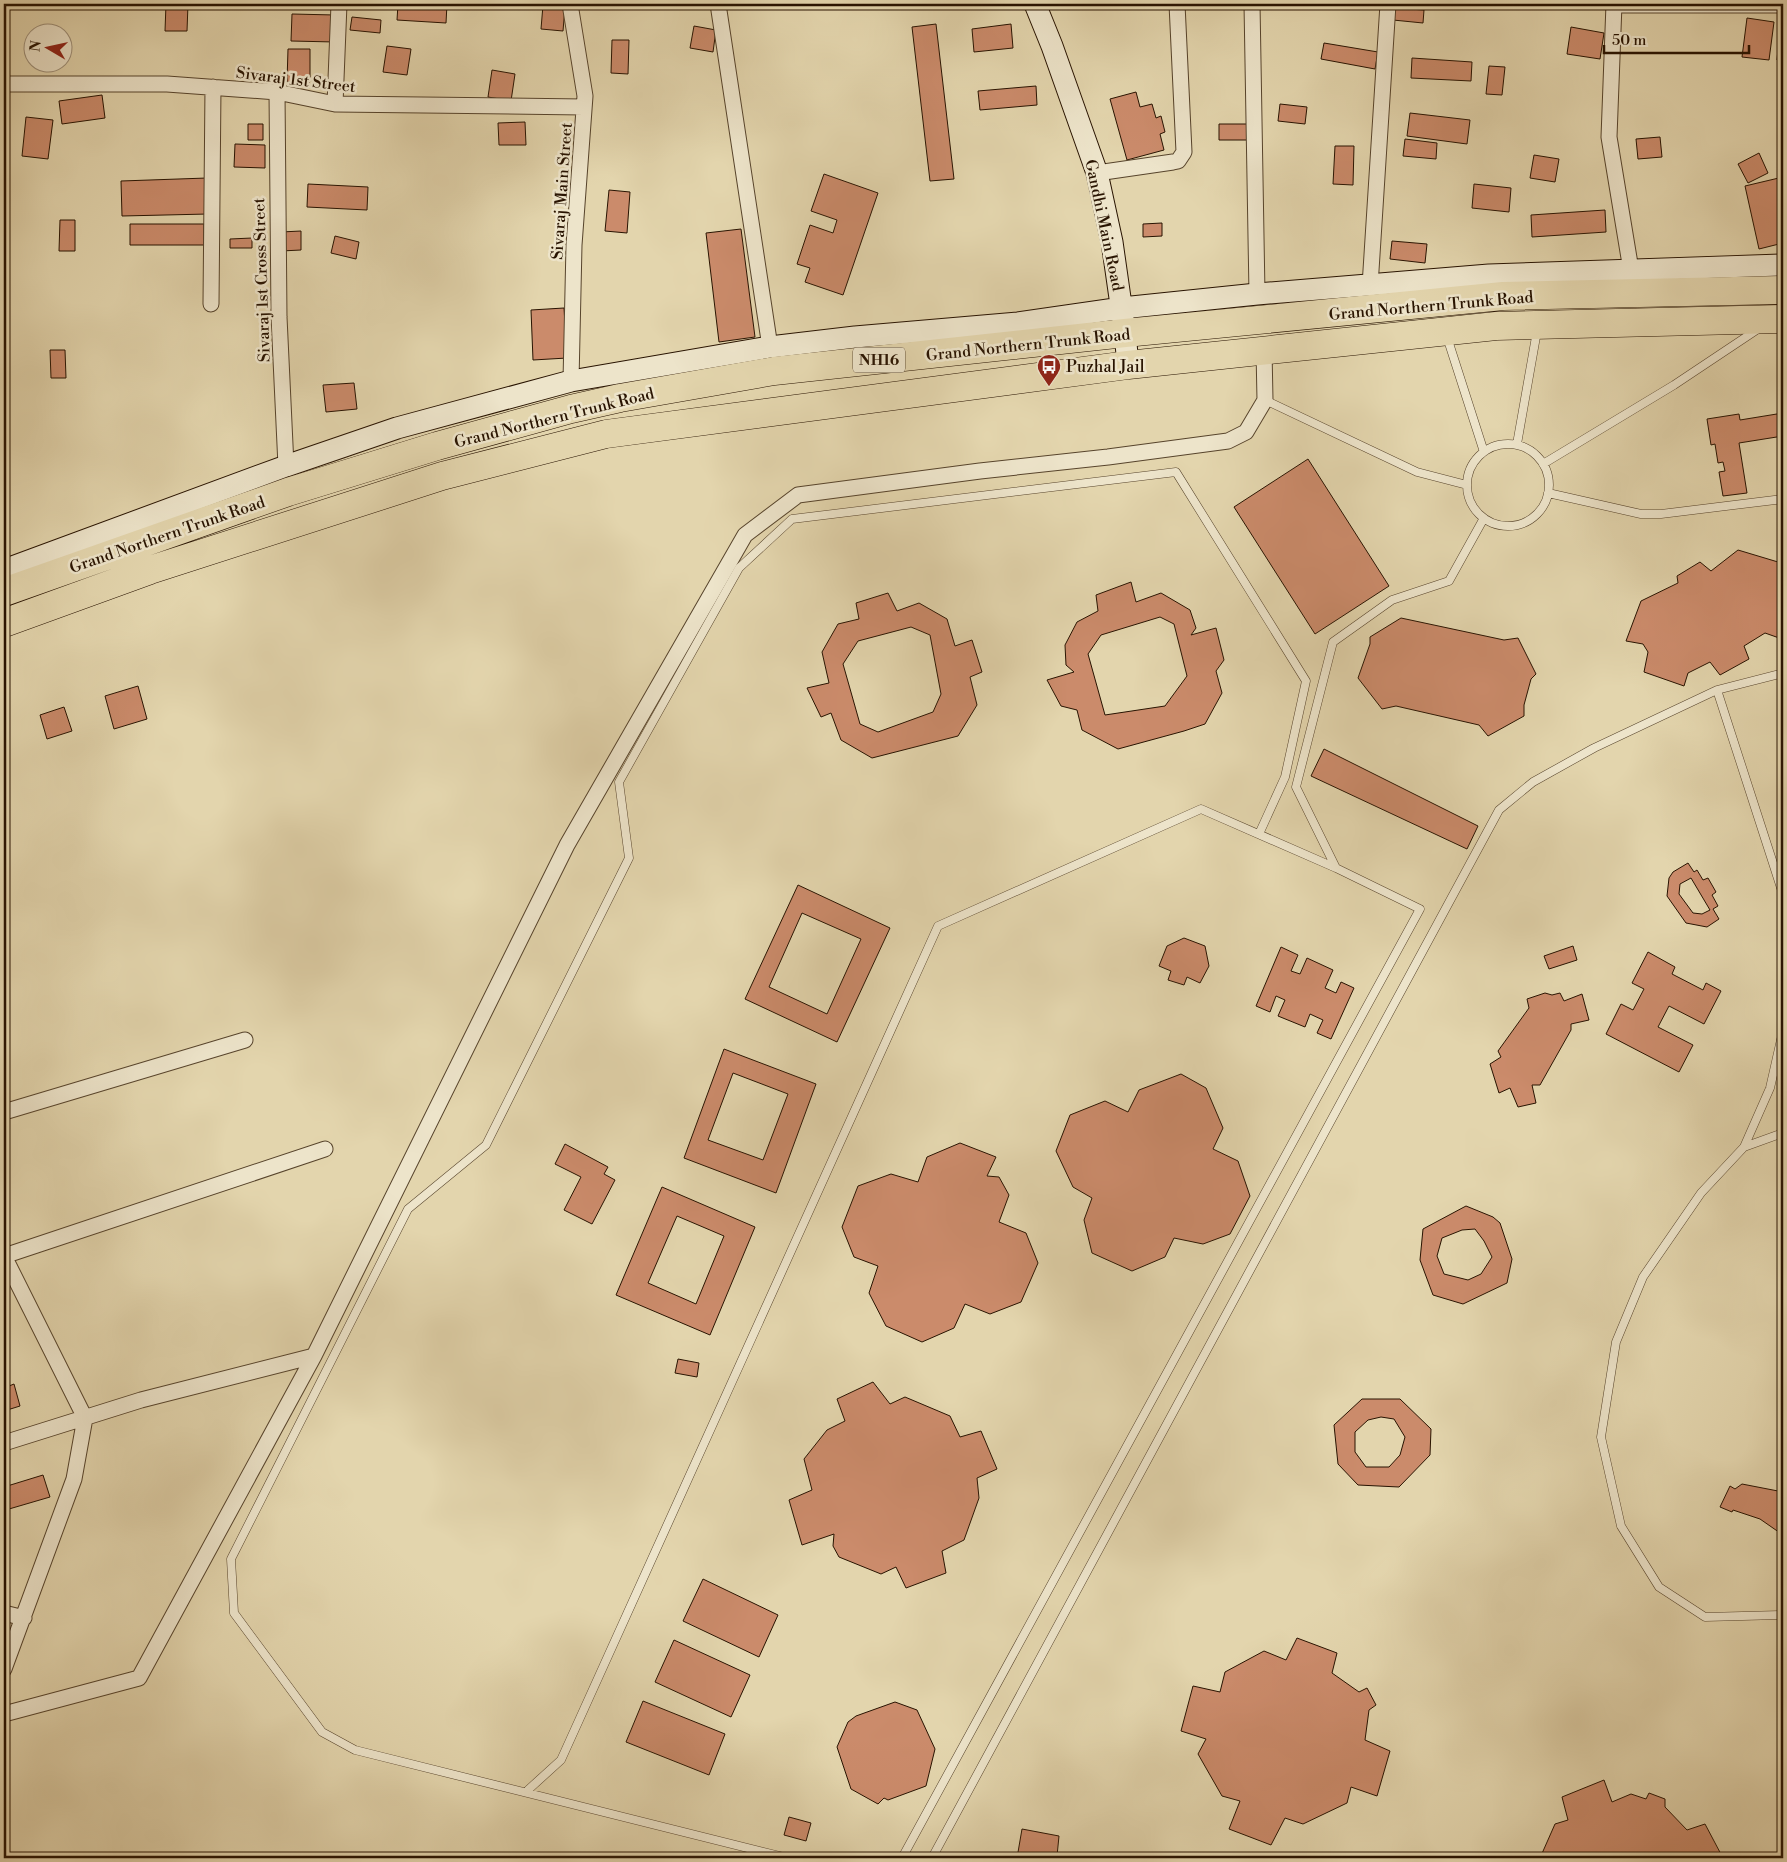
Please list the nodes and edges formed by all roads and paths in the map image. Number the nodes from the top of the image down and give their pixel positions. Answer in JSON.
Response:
{"nodes":[{"id":1,"x":339,"y":4,"type":"edge"},
{"id":2,"x":570,"y":4,"type":"edge"},
{"id":3,"x":718,"y":4,"type":"edge"},
{"id":4,"x":1035,"y":4,"type":"edge"},
{"id":5,"x":1177,"y":4,"type":"edge"},
{"id":6,"x":1252,"y":4,"type":"edge"},
{"id":7,"x":1388,"y":4,"type":"edge"},
{"id":8,"x":1614,"y":4,"type":"edge"},
{"id":9,"x":1783,"y":5,"type":"edge"},
{"id":10,"x":4,"y":84,"type":"edge"},
{"id":11,"x":213,"y":87,"type":"junction"},
{"id":12,"x":277,"y":92,"type":"junction"},
{"id":13,"x":335,"y":104,"type":"junction"},
{"id":14,"x":584,"y":107,"type":"junction"},
{"id":15,"x":1097,"y":173,"type":"junction"},
{"id":16,"x":1783,"y":265,"type":"edge"},
{"id":17,"x":1631,"y":270,"type":"junction"},
{"id":18,"x":1370,"y":286,"type":"junction"},
{"id":19,"x":1783,"y":290,"type":"edge"},
{"id":20,"x":1257,"y":294,"type":"junction"},
{"id":21,"x":211,"y":304,"type":"dead end"},
{"id":22,"x":1123,"y":320,"type":"junction"},
{"id":23,"x":1778,"y":320,"type":"edge"},
{"id":24,"x":1538,"y":325,"type":"junction"},
{"id":25,"x":1445,"y":331,"type":"junction"},
{"id":26,"x":770,"y":347,"type":"junction"},
{"id":27,"x":1264,"y":350,"type":"junction"},
{"id":28,"x":1128,"y":365,"type":"junction"},
{"id":29,"x":571,"y":382,"type":"junction"},
{"id":30,"x":1265,"y":400,"type":"junction"},
{"id":31,"x":1516,"y":444,"type":"junction"},
{"id":32,"x":1484,"y":452,"type":"junction"},
{"id":33,"x":1543,"y":464,"type":"junction"},
{"id":34,"x":286,"y":466,"type":"junction"},
{"id":35,"x":1467,"y":485,"type":"junction"},
{"id":36,"x":1548,"y":493,"type":"junction"},
{"id":37,"x":1783,"y":499,"type":"edge"},
{"id":38,"x":1484,"y":518,"type":"junction"},
{"id":39,"x":5,"y":572,"type":"edge"},
{"id":40,"x":4,"y":623,"type":"edge"},
{"id":41,"x":1783,"y":672,"type":"edge"},
{"id":42,"x":1717,"y":690,"type":"junction"},
{"id":43,"x":1259,"y":834,"type":"junction"},
{"id":44,"x":1336,"y":868,"type":"junction"},
{"id":45,"x":1783,"y":894,"type":"edge"},
{"id":46,"x":1783,"y":1031,"type":"edge"},
{"id":47,"x":245,"y":1040,"type":"dead end"},
{"id":48,"x":4,"y":1112,"type":"edge"},
{"id":49,"x":1783,"y":1133,"type":"edge"},
{"id":50,"x":1744,"y":1147,"type":"junction"},
{"id":51,"x":325,"y":1149,"type":"dead end"},
{"id":52,"x":4,"y":1256,"type":"edge"},
{"id":53,"x":314,"y":1356,"type":"junction"},
{"id":54,"x":85,"y":1418,"type":"junction"},
{"id":55,"x":4,"y":1443,"type":"edge"},
{"id":56,"x":4,"y":1613,"type":"edge"},
{"id":57,"x":1783,"y":1615,"type":"edge"},
{"id":58,"x":24,"y":1618,"type":"junction"},
{"id":59,"x":4,"y":1669,"type":"edge"},
{"id":60,"x":4,"y":1714,"type":"edge"},
{"id":61,"x":528,"y":1793,"type":"junction"},
{"id":62,"x":788,"y":1858,"type":"edge"},
{"id":63,"x":902,"y":1858,"type":"edge"},
{"id":64,"x":932,"y":1858,"type":"edge"}],
"edges":[{"from":1,"to":13,"type":"street"},
{"from":2,"to":14,"type":"street","name":"Sivaraj Main Street"},
{"from":3,"to":26,"type":"street"},
{"from":4,"to":15,"type":"street","name":"Gandhi Main Road"},
{"from":5,"to":15,"type":"street"},
{"from":6,"to":20,"type":"street"},
{"from":7,"to":18,"type":"street"},
{"from":8,"to":9,"type":"street"},
{"from":8,"to":17,"type":"street"},
{"from":10,"to":11,"type":"street","name":"Sivaraj 1st Street"},
{"from":11,"to":12,"type":"street","name":"Sivaraj 1st Street"},
{"from":11,"to":21,"type":"street"},
{"from":12,"to":13,"type":"street","name":"Sivaraj 1st Street"},
{"from":12,"to":34,"type":"street","name":"Sivaraj 1st Cross Street"},
{"from":13,"to":14,"type":"street","name":"Sivaraj 1st Street"},
{"from":14,"to":29,"type":"street","name":"Sivaraj Main Street"},
{"from":15,"to":22,"type":"street","name":"Gandhi Main Road"},
{"from":16,"to":17,"type":"street"},
{"from":17,"to":18,"type":"street"},
{"from":18,"to":20,"type":"street"},
{"from":19,"to":22,"type":"highway","name":"Grand Northern Trunk Road","number":"NH16"},
{"from":20,"to":22,"type":"street"},
{"from":22,"to":26,"type":"street"},
{"from":22,"to":28,"type":"street","name":"Gandhi Main Road"},
{"from":22,"to":39,"type":"highway","name":"Grand Northern Trunk Road","number":"NH16"},
{"from":23,"to":24,"type":"highway","name":"Grand Northern Trunk Road","number":"NH16"},
{"from":23,"to":33,"type":"lane"},
{"from":24,"to":25,"type":"highway","name":"Grand Northern Trunk Road","number":"NH16"},
{"from":24,"to":31,"type":"lane"},
{"from":25,"to":27,"type":"highway","name":"Grand Northern Trunk Road","number":"NH16"},
{"from":25,"to":32,"type":"lane"},
{"from":26,"to":29,"type":"street"},
{"from":27,"to":28,"type":"highway","name":"Grand Northern Trunk Road","number":"NH16"},
{"from":27,"to":30,"type":"street"},
{"from":28,"to":40,"type":"highway","name":"Grand Northern Trunk Road","number":"NH16"},
{"from":29,"to":34,"type":"street"},
{"from":30,"to":35,"type":"lane"},
{"from":30,"to":53,"type":"street"},
{"from":31,"to":32,"type":"lane"},
{"from":31,"to":33,"type":"lane"},
{"from":32,"to":35,"type":"lane"},
{"from":33,"to":36,"type":"lane"},
{"from":34,"to":39,"type":"street"},
{"from":35,"to":38,"type":"lane"},
{"from":36,"to":37,"type":"lane"},
{"from":36,"to":38,"type":"lane"},
{"from":38,"to":44,"type":"lane"},
{"from":41,"to":42,"type":"lane"},
{"from":42,"to":45,"type":"lane"},
{"from":42,"to":64,"type":"lane"},
{"from":43,"to":44,"type":"lane"},
{"from":43,"to":61,"type":"lane"},
{"from":43,"to":61,"type":"lane"},
{"from":44,"to":63,"type":"lane"},
{"from":46,"to":50,"type":"lane"},
{"from":47,"to":48,"type":"street"},
{"from":49,"to":50,"type":"lane"},
{"from":50,"to":57,"type":"lane"},
{"from":51,"to":52,"type":"street"},
{"from":52,"to":54,"type":"street"},
{"from":53,"to":54,"type":"street"},
{"from":53,"to":60,"type":"street"},
{"from":54,"to":55,"type":"street"},
{"from":54,"to":58,"type":"street"},
{"from":56,"to":58,"type":"street"},
{"from":58,"to":59,"type":"street"},
{"from":61,"to":62,"type":"lane"}]}
